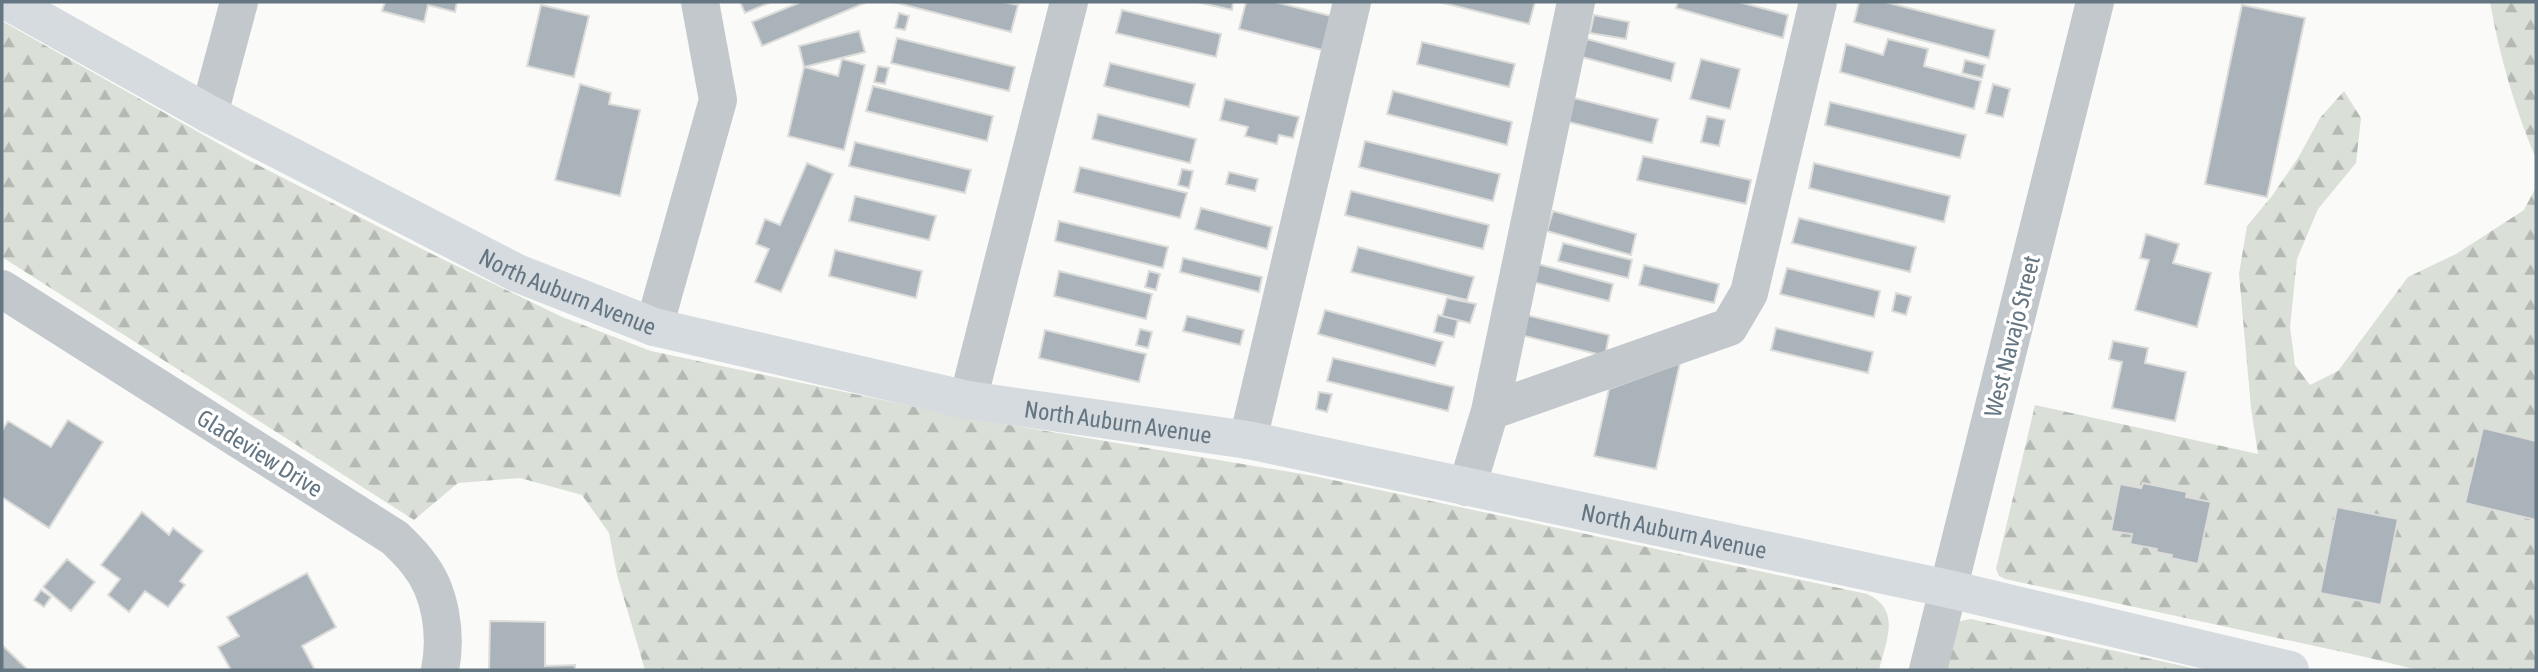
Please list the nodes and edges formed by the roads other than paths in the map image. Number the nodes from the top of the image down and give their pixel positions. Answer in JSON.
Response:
{"nodes":[{"id":1,"x":9,"y":2,"type":"edge"},
{"id":2,"x":239,"y":2,"type":"edge"},
{"id":3,"x":700,"y":2,"type":"edge"},
{"id":4,"x":1069,"y":2,"type":"edge"},
{"id":5,"x":1352,"y":2,"type":"edge"},
{"id":6,"x":1576,"y":2,"type":"edge"},
{"id":7,"x":1818,"y":2,"type":"edge"},
{"id":8,"x":2095,"y":2,"type":"edge"},
{"id":9,"x":209,"y":114,"type":"junction"},
{"id":10,"x":2,"y":289,"type":"edge"},
{"id":11,"x":654,"y":327,"type":"junction"},
{"id":12,"x":968,"y":400,"type":"junction"},
{"id":13,"x":1490,"y":411,"type":"junction"},
{"id":14,"x":1248,"y":440,"type":"junction"},
{"id":15,"x":1467,"y":487,"type":"junction"},
{"id":16,"x":1950,"y":589,"type":"junction"},
{"id":17,"x":440,"y":670,"type":"edge"},
{"id":18,"x":1928,"y":670,"type":"edge"},
{"id":19,"x":2290,"y":670,"type":"edge"}],
"edges":[{"from":1,"to":9,"type":"main road","name":"North Auburn Avenue"},
{"from":2,"to":9,"type":"street"},
{"from":3,"to":11,"type":"street"},
{"from":4,"to":12,"type":"street"},
{"from":5,"to":14,"type":"street"},
{"from":6,"to":13,"type":"street"},
{"from":7,"to":13,"type":"street"},
{"from":8,"to":16,"type":"street","name":"West Navajo Street"},
{"from":9,"to":11,"type":"main road","name":"North Auburn Avenue"},
{"from":10,"to":17,"type":"street","name":"Gladeview Drive"},
{"from":11,"to":12,"type":"main road","name":"North Auburn Avenue"},
{"from":12,"to":14,"type":"main road","name":"North Auburn Avenue"},
{"from":13,"to":15,"type":"street"},
{"from":14,"to":15,"type":"main road","name":"North Auburn Avenue"},
{"from":15,"to":16,"type":"main road","name":"North Auburn Avenue"},
{"from":16,"to":18,"type":"street","name":"West Navajo Street"},
{"from":16,"to":19,"type":"main road","name":"North Auburn Avenue"}]}
